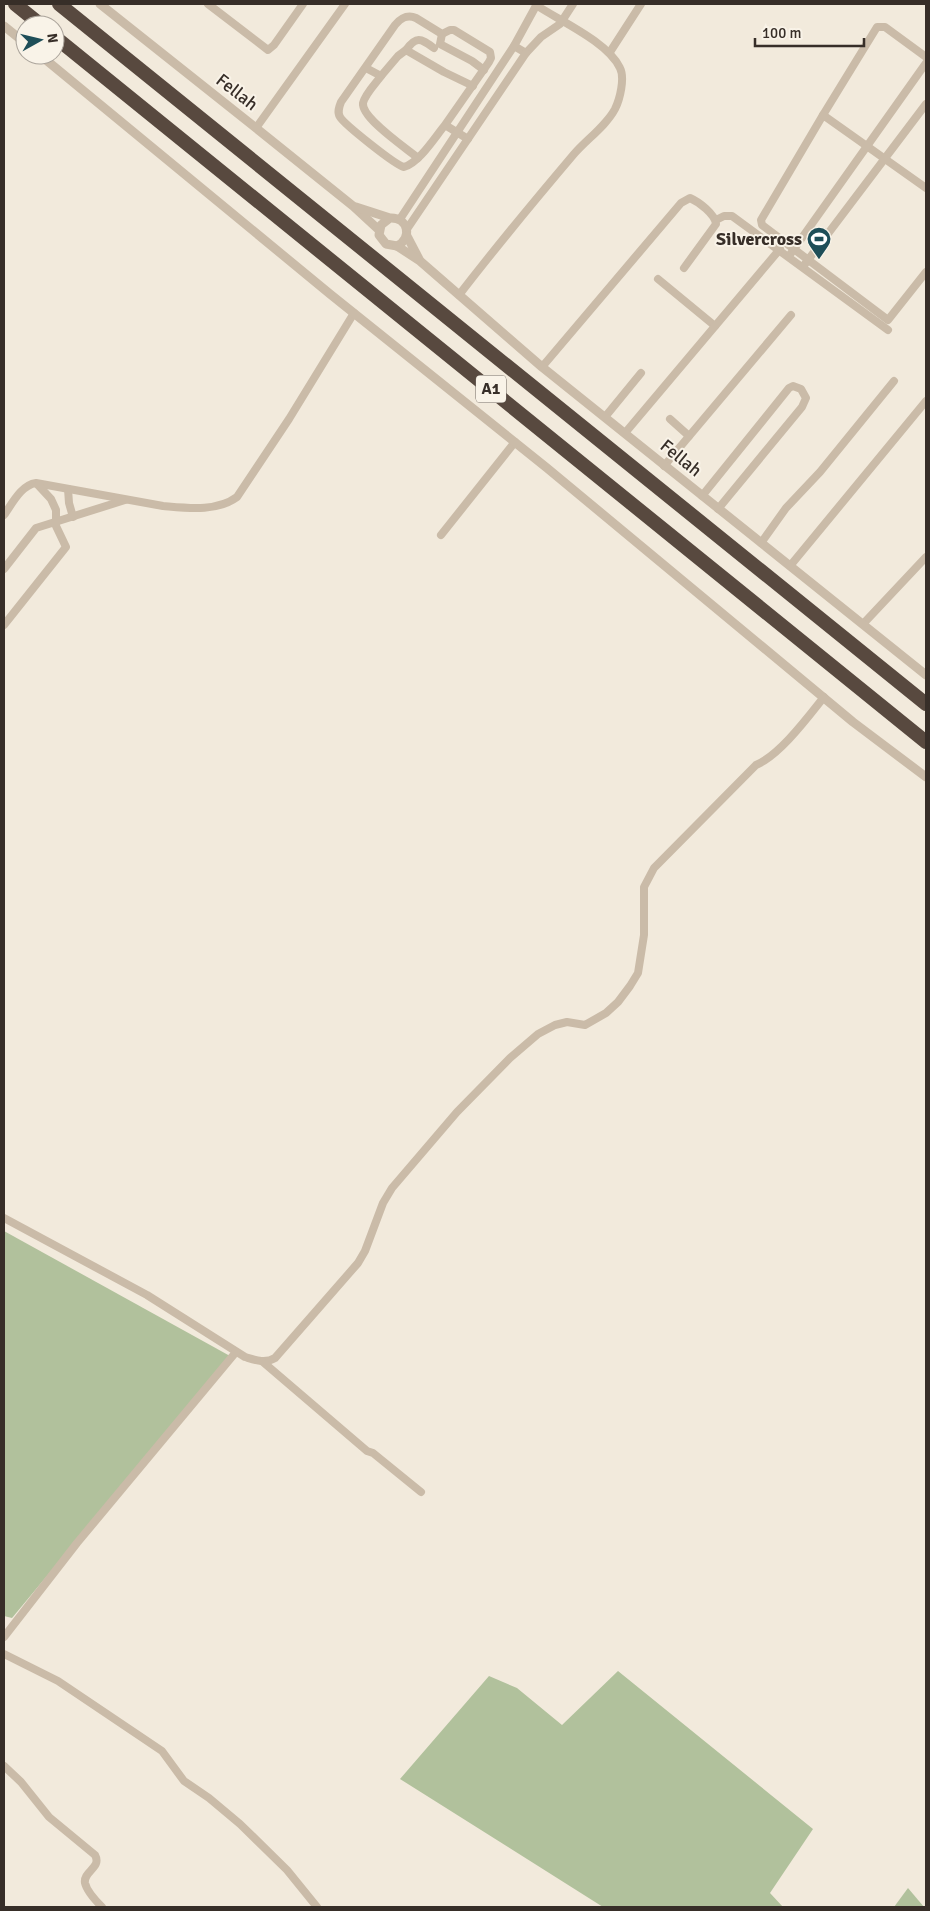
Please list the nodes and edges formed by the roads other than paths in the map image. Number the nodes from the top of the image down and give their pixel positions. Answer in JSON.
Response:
{"nodes":[{"id":1,"x":14,"y":4,"type":"edge"},
{"id":2,"x":59,"y":4,"type":"edge"},
{"id":3,"x":208,"y":4,"type":"edge"},
{"id":4,"x":303,"y":4,"type":"edge"},
{"id":5,"x":345,"y":4,"type":"edge"},
{"id":6,"x":536,"y":4,"type":"edge"},
{"id":7,"x":573,"y":4,"type":"edge"},
{"id":8,"x":640,"y":4,"type":"edge"},
{"id":9,"x":104,"y":5,"type":"edge"},
{"id":10,"x":28,"y":15,"type":"edge"},
{"id":11,"x":562,"y":20,"type":"junction"},
{"id":12,"x":4,"y":26,"type":"edge"},
{"id":13,"x":442,"y":34,"type":"junction"},
{"id":14,"x":15,"y":35,"type":"edge"},
{"id":15,"x":65,"y":45,"type":"edge"},
{"id":16,"x":437,"y":46,"type":"junction"},
{"id":17,"x":514,"y":46,"type":"junction"},
{"id":18,"x":406,"y":50,"type":"junction"},
{"id":19,"x":610,"y":52,"type":"junction"},
{"id":20,"x":526,"y":53,"type":"junction"},
{"id":21,"x":926,"y":57,"type":"edge"},
{"id":22,"x":426,"y":61,"type":"junction"},
{"id":23,"x":926,"y":62,"type":"edge"},
{"id":24,"x":52,"y":65,"type":"edge"},
{"id":25,"x":366,"y":68,"type":"junction"},
{"id":26,"x":484,"y":70,"type":"junction"},
{"id":27,"x":381,"y":76,"type":"junction"},
{"id":28,"x":473,"y":86,"type":"junction"},
{"id":29,"x":926,"y":104,"type":"edge"},
{"id":30,"x":823,"y":116,"type":"junction"},
{"id":31,"x":445,"y":125,"type":"junction"},
{"id":32,"x":256,"y":128,"type":"junction"},
{"id":33,"x":457,"y":132,"type":"junction"},
{"id":34,"x":468,"y":139,"type":"junction"},
{"id":35,"x":867,"y":146,"type":"junction"},
{"id":36,"x":418,"y":158,"type":"junction"},
{"id":37,"x":884,"y":158,"type":"junction"},
{"id":38,"x":926,"y":188,"type":"edge"},
{"id":39,"x":353,"y":206,"type":"junction"},
{"id":40,"x":390,"y":218,"type":"junction"},
{"id":41,"x":400,"y":219,"type":"junction"},
{"id":42,"x":716,"y":220,"type":"junction"},
{"id":43,"x":379,"y":230,"type":"junction"},
{"id":44,"x":407,"y":232,"type":"junction"},
{"id":45,"x":397,"y":246,"type":"junction"},
{"id":46,"x":780,"y":249,"type":"junction"},
{"id":47,"x":791,"y":253,"type":"junction"},
{"id":48,"x":420,"y":261,"type":"junction"},
{"id":49,"x":806,"y":263,"type":"junction"},
{"id":50,"x":684,"y":268,"type":"dead end"},
{"id":51,"x":926,"y":272,"type":"edge"},
{"id":52,"x":658,"y":279,"type":"dead end"},
{"id":53,"x":459,"y":295,"type":"junction"},
{"id":54,"x":354,"y":313,"type":"junction"},
{"id":55,"x":791,"y":315,"type":"dead end"},
{"id":56,"x":715,"y":326,"type":"junction"},
{"id":57,"x":888,"y":330,"type":"dead end"},
{"id":58,"x":542,"y":367,"type":"junction"},
{"id":59,"x":641,"y":373,"type":"dead end"},
{"id":60,"x":894,"y":381,"type":"dead end"},
{"id":61,"x":926,"y":401,"type":"edge"},
{"id":62,"x":605,"y":417,"type":"junction"},
{"id":63,"x":670,"y":419,"type":"dead end"},
{"id":64,"x":625,"y":433,"type":"junction"},
{"id":65,"x":689,"y":436,"type":"junction"},
{"id":66,"x":515,"y":442,"type":"junction"},
{"id":67,"x":664,"y":466,"type":"junction"},
{"id":68,"x":36,"y":483,"type":"junction"},
{"id":69,"x":68,"y":489,"type":"junction"},
{"id":70,"x":702,"y":496,"type":"junction"},
{"id":71,"x":127,"y":500,"type":"junction"},
{"id":72,"x":718,"y":509,"type":"junction"},
{"id":73,"x":4,"y":515,"type":"edge"},
{"id":74,"x":73,"y":517,"type":"junction"},
{"id":75,"x":55,"y":522,"type":"junction"},
{"id":76,"x":441,"y":535,"type":"dead end"},
{"id":77,"x":761,"y":543,"type":"junction"},
{"id":78,"x":926,"y":557,"type":"edge"},
{"id":79,"x":790,"y":566,"type":"junction"},
{"id":80,"x":4,"y":569,"type":"edge"},
{"id":81,"x":863,"y":624,"type":"junction"},
{"id":82,"x":4,"y":625,"type":"edge"},
{"id":83,"x":926,"y":675,"type":"edge"},
{"id":84,"x":824,"y":697,"type":"junction"},
{"id":85,"x":926,"y":704,"type":"edge"},
{"id":86,"x":926,"y":742,"type":"edge"},
{"id":87,"x":926,"y":777,"type":"edge"},
{"id":88,"x":4,"y":1218,"type":"edge"},
{"id":89,"x":236,"y":1352,"type":"junction"},
{"id":90,"x":263,"y":1362,"type":"junction"},
{"id":91,"x":421,"y":1492,"type":"dead end"},
{"id":92,"x":4,"y":1637,"type":"edge"},
{"id":93,"x":4,"y":1654,"type":"edge"},
{"id":94,"x":4,"y":1766,"type":"edge"},
{"id":95,"x":102,"y":1907,"type":"edge"},
{"id":96,"x":317,"y":1907,"type":"edge"}],
"edges":[{"from":1,"to":10,"type":"highway"},
{"from":2,"to":85,"type":"highway","number":"A1"},
{"from":3,"to":4,"type":"street"},
{"from":5,"to":32,"type":"street"},
{"from":6,"to":11,"type":"street"},
{"from":6,"to":17,"type":"street"},
{"from":7,"to":11,"type":"street"},
{"from":8,"to":19,"type":"street"},
{"from":9,"to":32,"type":"street","name":"Fellah"},
{"from":11,"to":19,"type":"street"},
{"from":11,"to":20,"type":"street"},
{"from":12,"to":14,"type":"street"},
{"from":13,"to":16,"type":"street"},
{"from":13,"to":25,"type":"street"},
{"from":13,"to":26,"type":"street"},
{"from":15,"to":86,"type":"highway","number":"A1"},
{"from":16,"to":18,"type":"street"},
{"from":16,"to":22,"type":"street"},
{"from":16,"to":26,"type":"street"},
{"from":17,"to":20,"type":"street"},
{"from":17,"to":33,"type":"street"},
{"from":18,"to":22,"type":"street"},
{"from":18,"to":27,"type":"street"},
{"from":19,"to":53,"type":"street"},
{"from":20,"to":34,"type":"street"},
{"from":21,"to":30,"type":"street"},
{"from":22,"to":28,"type":"street"},
{"from":23,"to":35,"type":"street"},
{"from":24,"to":54,"type":"street"},
{"from":25,"to":27,"type":"street"},
{"from":25,"to":36,"type":"street"},
{"from":26,"to":28,"type":"street"},
{"from":27,"to":36,"type":"street"},
{"from":28,"to":31,"type":"street"},
{"from":29,"to":37,"type":"street"},
{"from":30,"to":35,"type":"street"},
{"from":30,"to":47,"type":"street"},
{"from":31,"to":33,"type":"street"},
{"from":31,"to":36,"type":"street"},
{"from":32,"to":39,"type":"street","name":"Fellah"},
{"from":33,"to":34,"type":"street"},
{"from":33,"to":41,"type":"street"},
{"from":34,"to":44,"type":"street"},
{"from":35,"to":37,"type":"street"},
{"from":35,"to":47,"type":"street"},
{"from":37,"to":38,"type":"street"},
{"from":37,"to":49,"type":"street"},
{"from":39,"to":40,"type":"street","name":"Fellah"},
{"from":39,"to":43,"type":"street","name":"Fellah"},
{"from":40,"to":41,"type":"street","name":"Fellah"},
{"from":40,"to":43,"type":"street"},
{"from":41,"to":44,"type":"street","name":"Fellah"},
{"from":42,"to":46,"type":"street"},
{"from":42,"to":50,"type":"street"},
{"from":42,"to":58,"type":"street"},
{"from":43,"to":45,"type":"street","name":"Fellah"},
{"from":44,"to":45,"type":"street"},
{"from":44,"to":48,"type":"street","name":"Fellah"},
{"from":45,"to":48,"type":"street","name":"Fellah"},
{"from":46,"to":47,"type":"street"},
{"from":46,"to":56,"type":"street"},
{"from":47,"to":49,"type":"street"},
{"from":48,"to":53,"type":"street","name":"Fellah"},
{"from":49,"to":51,"type":"street"},
{"from":49,"to":57,"type":"street"},
{"from":52,"to":56,"type":"street"},
{"from":53,"to":58,"type":"street","name":"Fellah"},
{"from":54,"to":66,"type":"street"},
{"from":54,"to":71,"type":"street"},
{"from":55,"to":65,"type":"street"},
{"from":56,"to":64,"type":"street"},
{"from":58,"to":62,"type":"street","name":"Fellah"},
{"from":59,"to":62,"type":"street"},
{"from":60,"to":77,"type":"street"},
{"from":61,"to":79,"type":"street"},
{"from":62,"to":64,"type":"street","name":"Fellah"},
{"from":63,"to":65,"type":"street"},
{"from":64,"to":67,"type":"street","name":"Fellah"},
{"from":65,"to":67,"type":"street"},
{"from":66,"to":76,"type":"street"},
{"from":66,"to":84,"type":"street"},
{"from":67,"to":70,"type":"street","name":"Fellah"},
{"from":68,"to":69,"type":"street"},
{"from":68,"to":73,"type":"street"},
{"from":68,"to":75,"type":"street"},
{"from":69,"to":71,"type":"street"},
{"from":69,"to":74,"type":"street"},
{"from":70,"to":72,"type":"street","name":"Fellah"},
{"from":70,"to":72,"type":"street"},
{"from":71,"to":74,"type":"street"},
{"from":72,"to":77,"type":"street","name":"Fellah"},
{"from":74,"to":75,"type":"street"},
{"from":75,"to":80,"type":"street"},
{"from":75,"to":82,"type":"street"},
{"from":77,"to":79,"type":"street","name":"Fellah"},
{"from":78,"to":81,"type":"street"},
{"from":79,"to":81,"type":"street","name":"Fellah"},
{"from":81,"to":83,"type":"street","name":"Fellah"},
{"from":84,"to":87,"type":"street"},
{"from":84,"to":90,"type":"street"},
{"from":88,"to":89,"type":"street"},
{"from":89,"to":90,"type":"street"},
{"from":89,"to":92,"type":"street"},
{"from":90,"to":91,"type":"street"},
{"from":93,"to":96,"type":"street"},
{"from":94,"to":95,"type":"street"}]}
